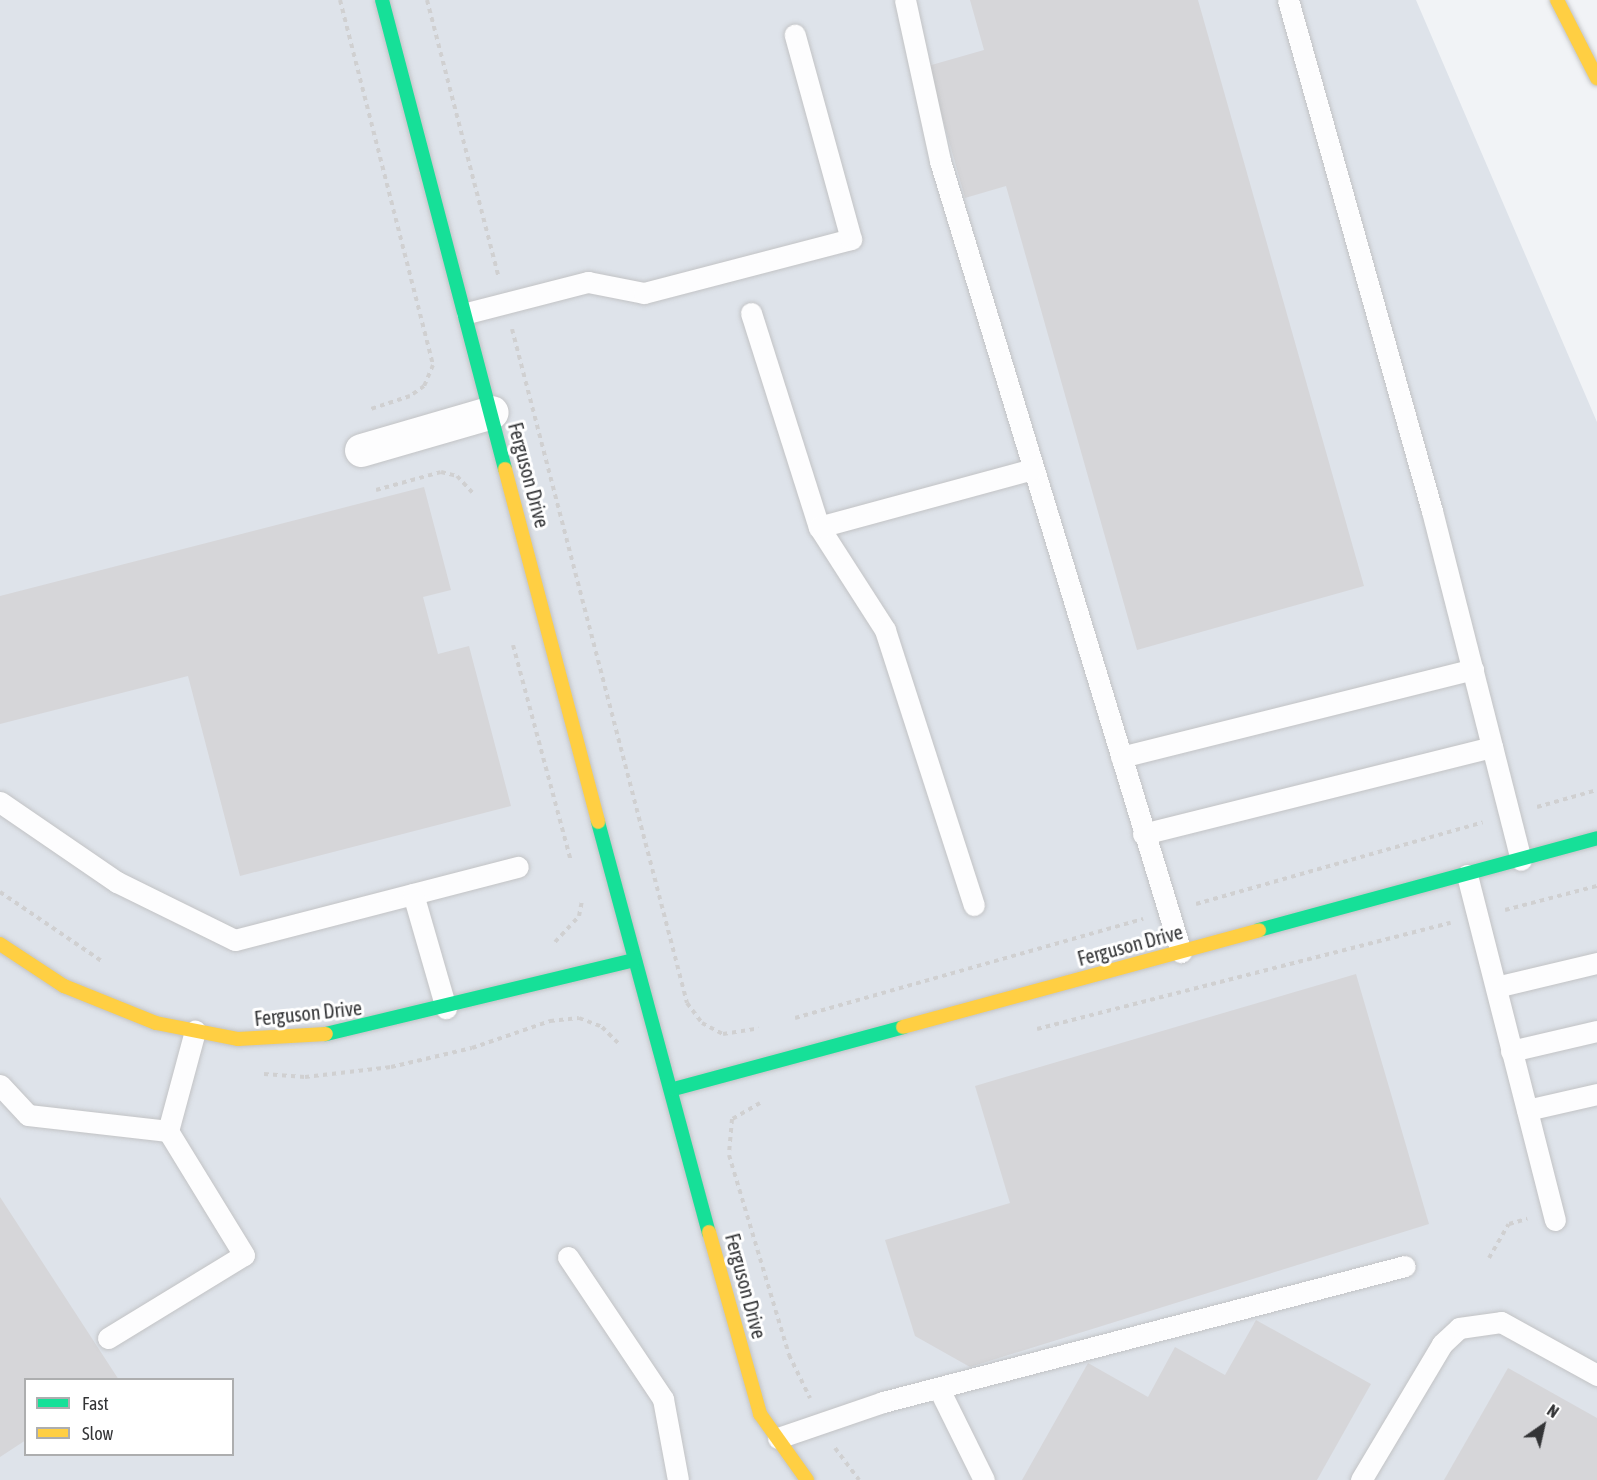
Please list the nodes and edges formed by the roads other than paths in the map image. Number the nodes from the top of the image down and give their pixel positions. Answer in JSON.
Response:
{"nodes":[{"id":1,"x":382,"y":0,"type":"edge"},
{"id":2,"x":905,"y":0,"type":"edge"},
{"id":3,"x":1288,"y":0,"type":"edge"},
{"id":4,"x":1557,"y":0,"type":"edge"},
{"id":5,"x":795,"y":35,"type":"dead end"},
{"id":6,"x":1597,"y":78,"type":"edge"},
{"id":7,"x":467,"y":313,"type":"junction"},
{"id":8,"x":751,"y":313,"type":"dead end"},
{"id":9,"x":492,"y":412,"type":"junction"},
{"id":10,"x":361,"y":450,"type":"dead end"},
{"id":11,"x":1032,"y":469,"type":"junction"},
{"id":12,"x":819,"y":527,"type":"junction"},
{"id":13,"x":1473,"y":669,"type":"junction"},
{"id":14,"x":1492,"y":747,"type":"junction"},
{"id":15,"x":1121,"y":757,"type":"junction"},
{"id":16,"x":1,"y":805,"type":"edge"},
{"id":17,"x":1143,"y":834,"type":"junction"},
{"id":18,"x":1597,"y":838,"type":"edge"},
{"id":19,"x":1521,"y":860,"type":"junction"},
{"id":20,"x":518,"y":867,"type":"dead end"},
{"id":21,"x":1467,"y":875,"type":"junction"},
{"id":22,"x":413,"y":894,"type":"junction"},
{"id":23,"x":974,"y":905,"type":"dead end"},
{"id":24,"x":0,"y":944,"type":"edge"},
{"id":25,"x":1181,"y":952,"type":"junction"},
{"id":26,"x":634,"y":960,"type":"junction"},
{"id":27,"x":1597,"y":963,"type":"edge"},
{"id":28,"x":1496,"y":987,"type":"junction"},
{"id":29,"x":446,"y":1008,"type":"junction"},
{"id":30,"x":195,"y":1031,"type":"junction"},
{"id":31,"x":1597,"y":1032,"type":"edge"},
{"id":32,"x":1511,"y":1051,"type":"junction"},
{"id":33,"x":0,"y":1085,"type":"edge"},
{"id":34,"x":674,"y":1089,"type":"junction"},
{"id":35,"x":1597,"y":1094,"type":"edge"},
{"id":36,"x":1527,"y":1110,"type":"junction"},
{"id":37,"x":168,"y":1131,"type":"junction"},
{"id":38,"x":1554,"y":1216,"type":"road end"},
{"id":39,"x":568,"y":1257,"type":"dead end"},
{"id":40,"x":1405,"y":1266,"type":"dead end"},
{"id":41,"x":108,"y":1338,"type":"dead end"},
{"id":42,"x":1597,"y":1376,"type":"edge"},
{"id":43,"x":940,"y":1391,"type":"junction"},
{"id":44,"x":778,"y":1438,"type":"junction"},
{"id":45,"x":678,"y":1480,"type":"edge"},
{"id":46,"x":807,"y":1480,"type":"edge"},
{"id":47,"x":984,"y":1480,"type":"edge"},
{"id":48,"x":1361,"y":1480,"type":"edge"}],
"edges":[{"from":1,"to":7,"type":"street","name":"Ferguson Drive"},
{"from":2,"to":11,"type":"lane"},
{"from":3,"to":13,"type":"lane"},
{"from":4,"to":6,"type":"street"},
{"from":5,"to":7,"type":"lane"},
{"from":7,"to":9,"type":"street","name":"Ferguson Drive"},
{"from":8,"to":12,"type":"lane"},
{"from":9,"to":10,"type":"street"},
{"from":9,"to":26,"type":"street","name":"Ferguson Drive"},
{"from":11,"to":12,"type":"lane"},
{"from":11,"to":15,"type":"lane"},
{"from":12,"to":23,"type":"lane"},
{"from":13,"to":14,"type":"lane"},
{"from":13,"to":15,"type":"lane"},
{"from":14,"to":17,"type":"lane"},
{"from":14,"to":19,"type":"lane"},
{"from":15,"to":17,"type":"lane"},
{"from":16,"to":22,"type":"lane"},
{"from":17,"to":25,"type":"lane"},
{"from":18,"to":19,"type":"street","name":"Ferguson Drive"},
{"from":19,"to":21,"type":"street","name":"Ferguson Drive"},
{"from":20,"to":22,"type":"lane"},
{"from":21,"to":25,"type":"street","name":"Ferguson Drive"},
{"from":21,"to":28,"type":"lane"},
{"from":22,"to":29,"type":"lane"},
{"from":24,"to":30,"type":"street","name":"Ferguson Drive"},
{"from":25,"to":34,"type":"street","name":"Ferguson Drive"},
{"from":26,"to":29,"type":"street","name":"Ferguson Drive"},
{"from":26,"to":34,"type":"street","name":"Ferguson Drive"},
{"from":27,"to":28,"type":"lane"},
{"from":28,"to":32,"type":"lane"},
{"from":29,"to":30,"type":"street","name":"Ferguson Drive"},
{"from":30,"to":37,"type":"lane"},
{"from":31,"to":32,"type":"lane"},
{"from":32,"to":36,"type":"lane"},
{"from":33,"to":37,"type":"lane"},
{"from":34,"to":44,"type":"street","name":"Ferguson Drive"},
{"from":35,"to":36,"type":"lane"},
{"from":36,"to":38,"type":"lane"},
{"from":37,"to":41,"type":"lane"},
{"from":39,"to":45,"type":"lane"},
{"from":40,"to":43,"type":"lane"},
{"from":42,"to":48,"type":"lane"},
{"from":43,"to":44,"type":"lane"},
{"from":43,"to":47,"type":"lane"},
{"from":44,"to":46,"type":"street","name":"Ferguson Drive"}]}
